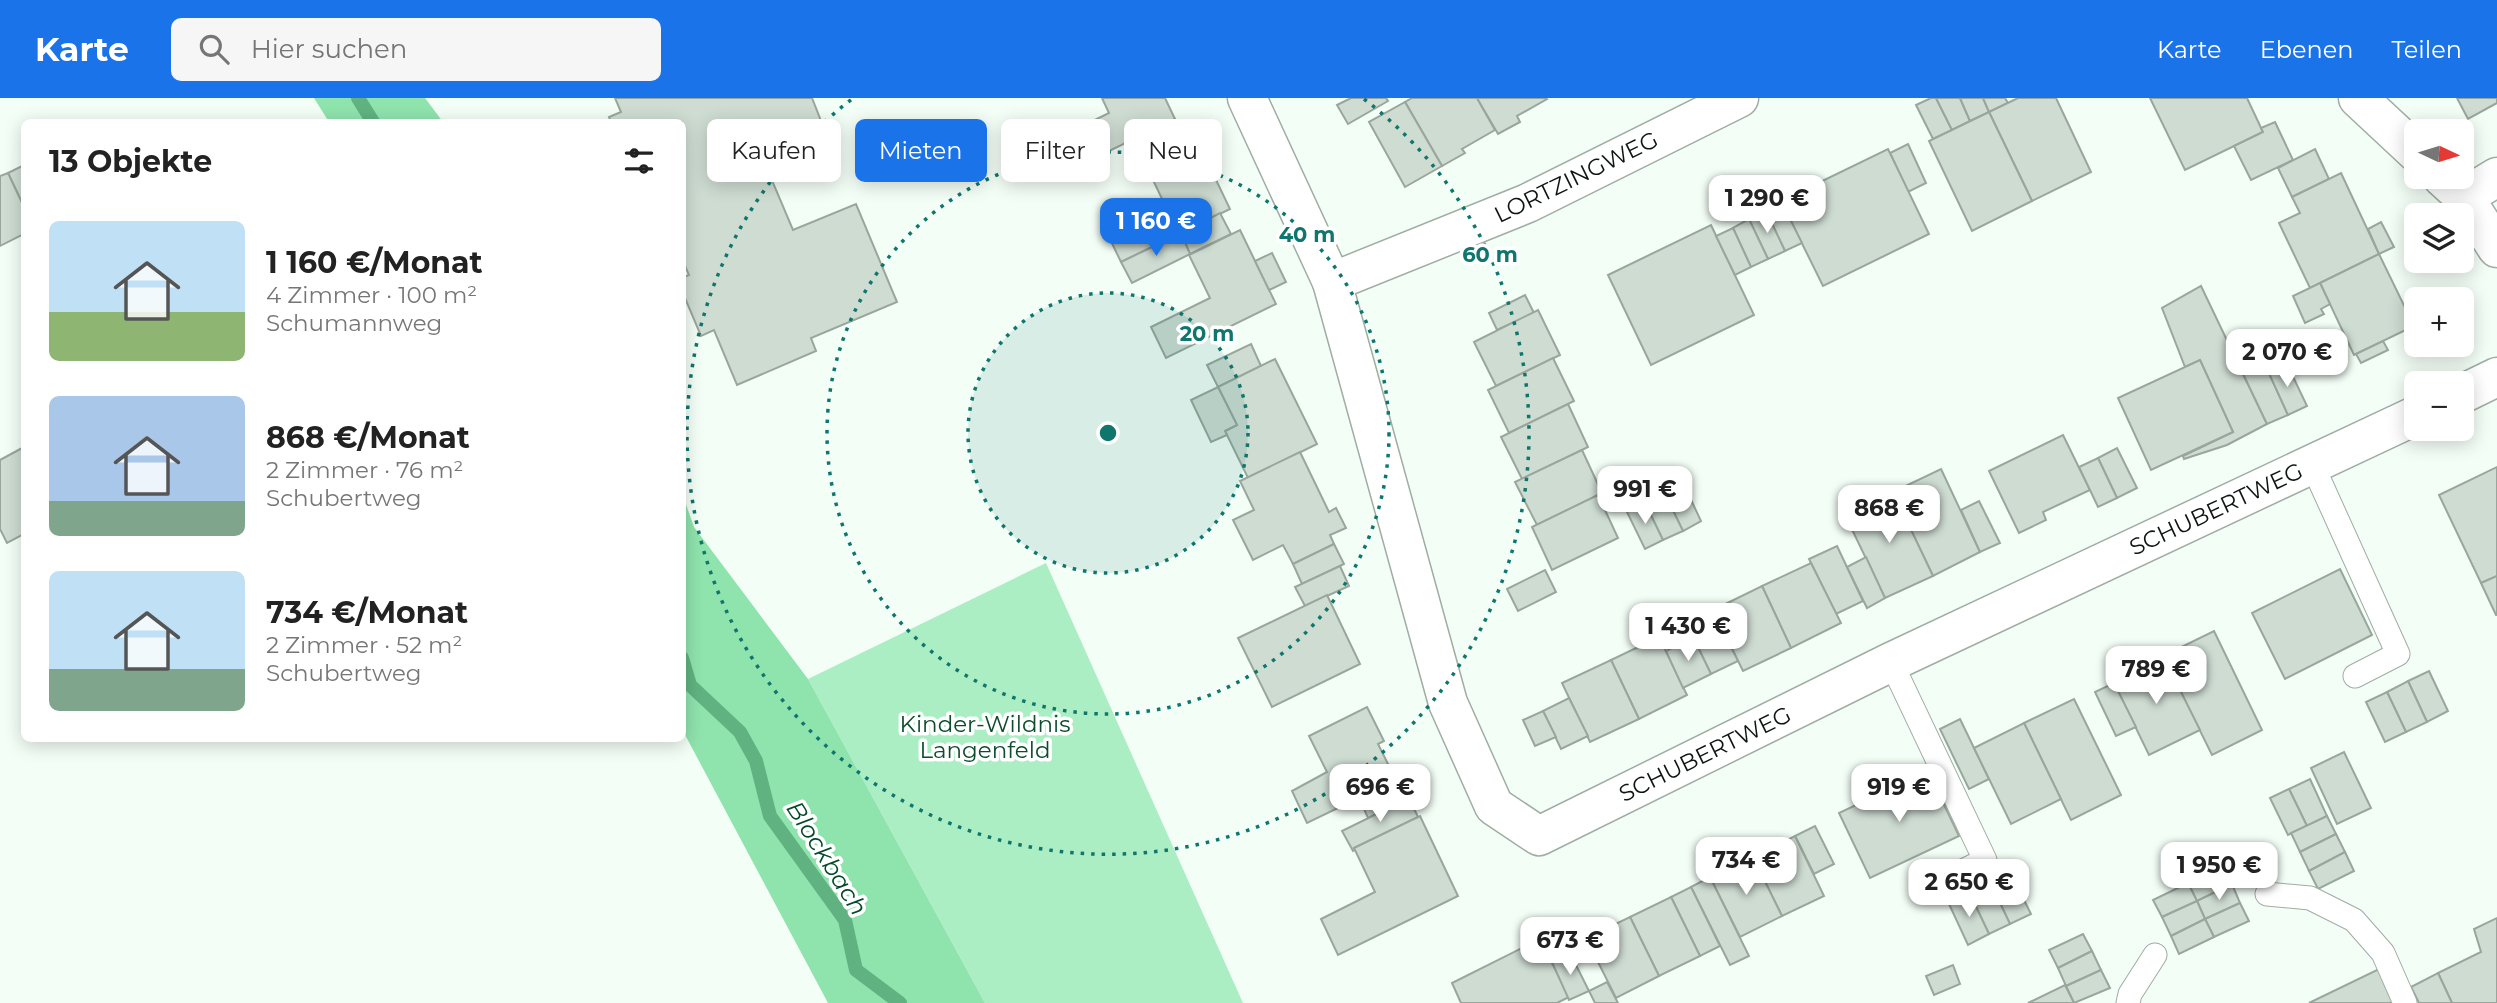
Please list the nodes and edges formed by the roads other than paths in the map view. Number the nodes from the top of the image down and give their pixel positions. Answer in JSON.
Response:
{"nodes":[{"id":1,"x":1247,"y":98,"type":"edge"},
{"id":2,"x":1739,"y":98,"type":"edge"},
{"id":3,"x":2358,"y":98,"type":"edge"},
{"id":4,"x":2404,"y":141,"type":"edge"},
{"id":5,"x":2497,"y":177,"type":"edge"},
{"id":6,"x":2474,"y":182,"type":"edge"},
{"id":7,"x":2454,"y":189,"type":"edge"},
{"id":8,"x":2497,"y":248,"type":"edge"},
{"id":9,"x":1332,"y":282,"type":"junction"},
{"id":10,"x":2497,"y":377,"type":"edge"},
{"id":11,"x":2474,"y":388,"type":"edge"},
{"id":12,"x":2404,"y":421,"type":"edge"},
{"id":13,"x":2312,"y":464,"type":"junction"},
{"id":14,"x":1891,"y":662,"type":"junction"},
{"id":15,"x":2355,"y":676,"type":"dead end"},
{"id":16,"x":1951,"y":877,"type":"dead end"},
{"id":17,"x":2267,"y":894,"type":"dead end"},
{"id":18,"x":2155,"y":955,"type":"dead end"},
{"id":19,"x":2128,"y":1003,"type":"edge"},
{"id":20,"x":2405,"y":1003,"type":"edge"}],
"edges":[{"from":1,"to":9,"type":"street"},
{"from":2,"to":9,"type":"street","name":"LORTZINGWEG"},
{"from":3,"to":4,"type":"street"},
{"from":5,"to":6,"type":"street"},
{"from":7,"to":8,"type":"street"},
{"from":9,"to":14,"type":"street","name":"SCHUBERTWEG"},
{"from":10,"to":11,"type":"street"},
{"from":12,"to":13,"type":"street","name":"SCHUBERTWEG"},
{"from":13,"to":14,"type":"street","name":"SCHUBERTWEG"},
{"from":13,"to":15,"type":"lane"},
{"from":14,"to":16,"type":"lane"},
{"from":17,"to":20,"type":"lane"},
{"from":18,"to":19,"type":"lane"}]}
